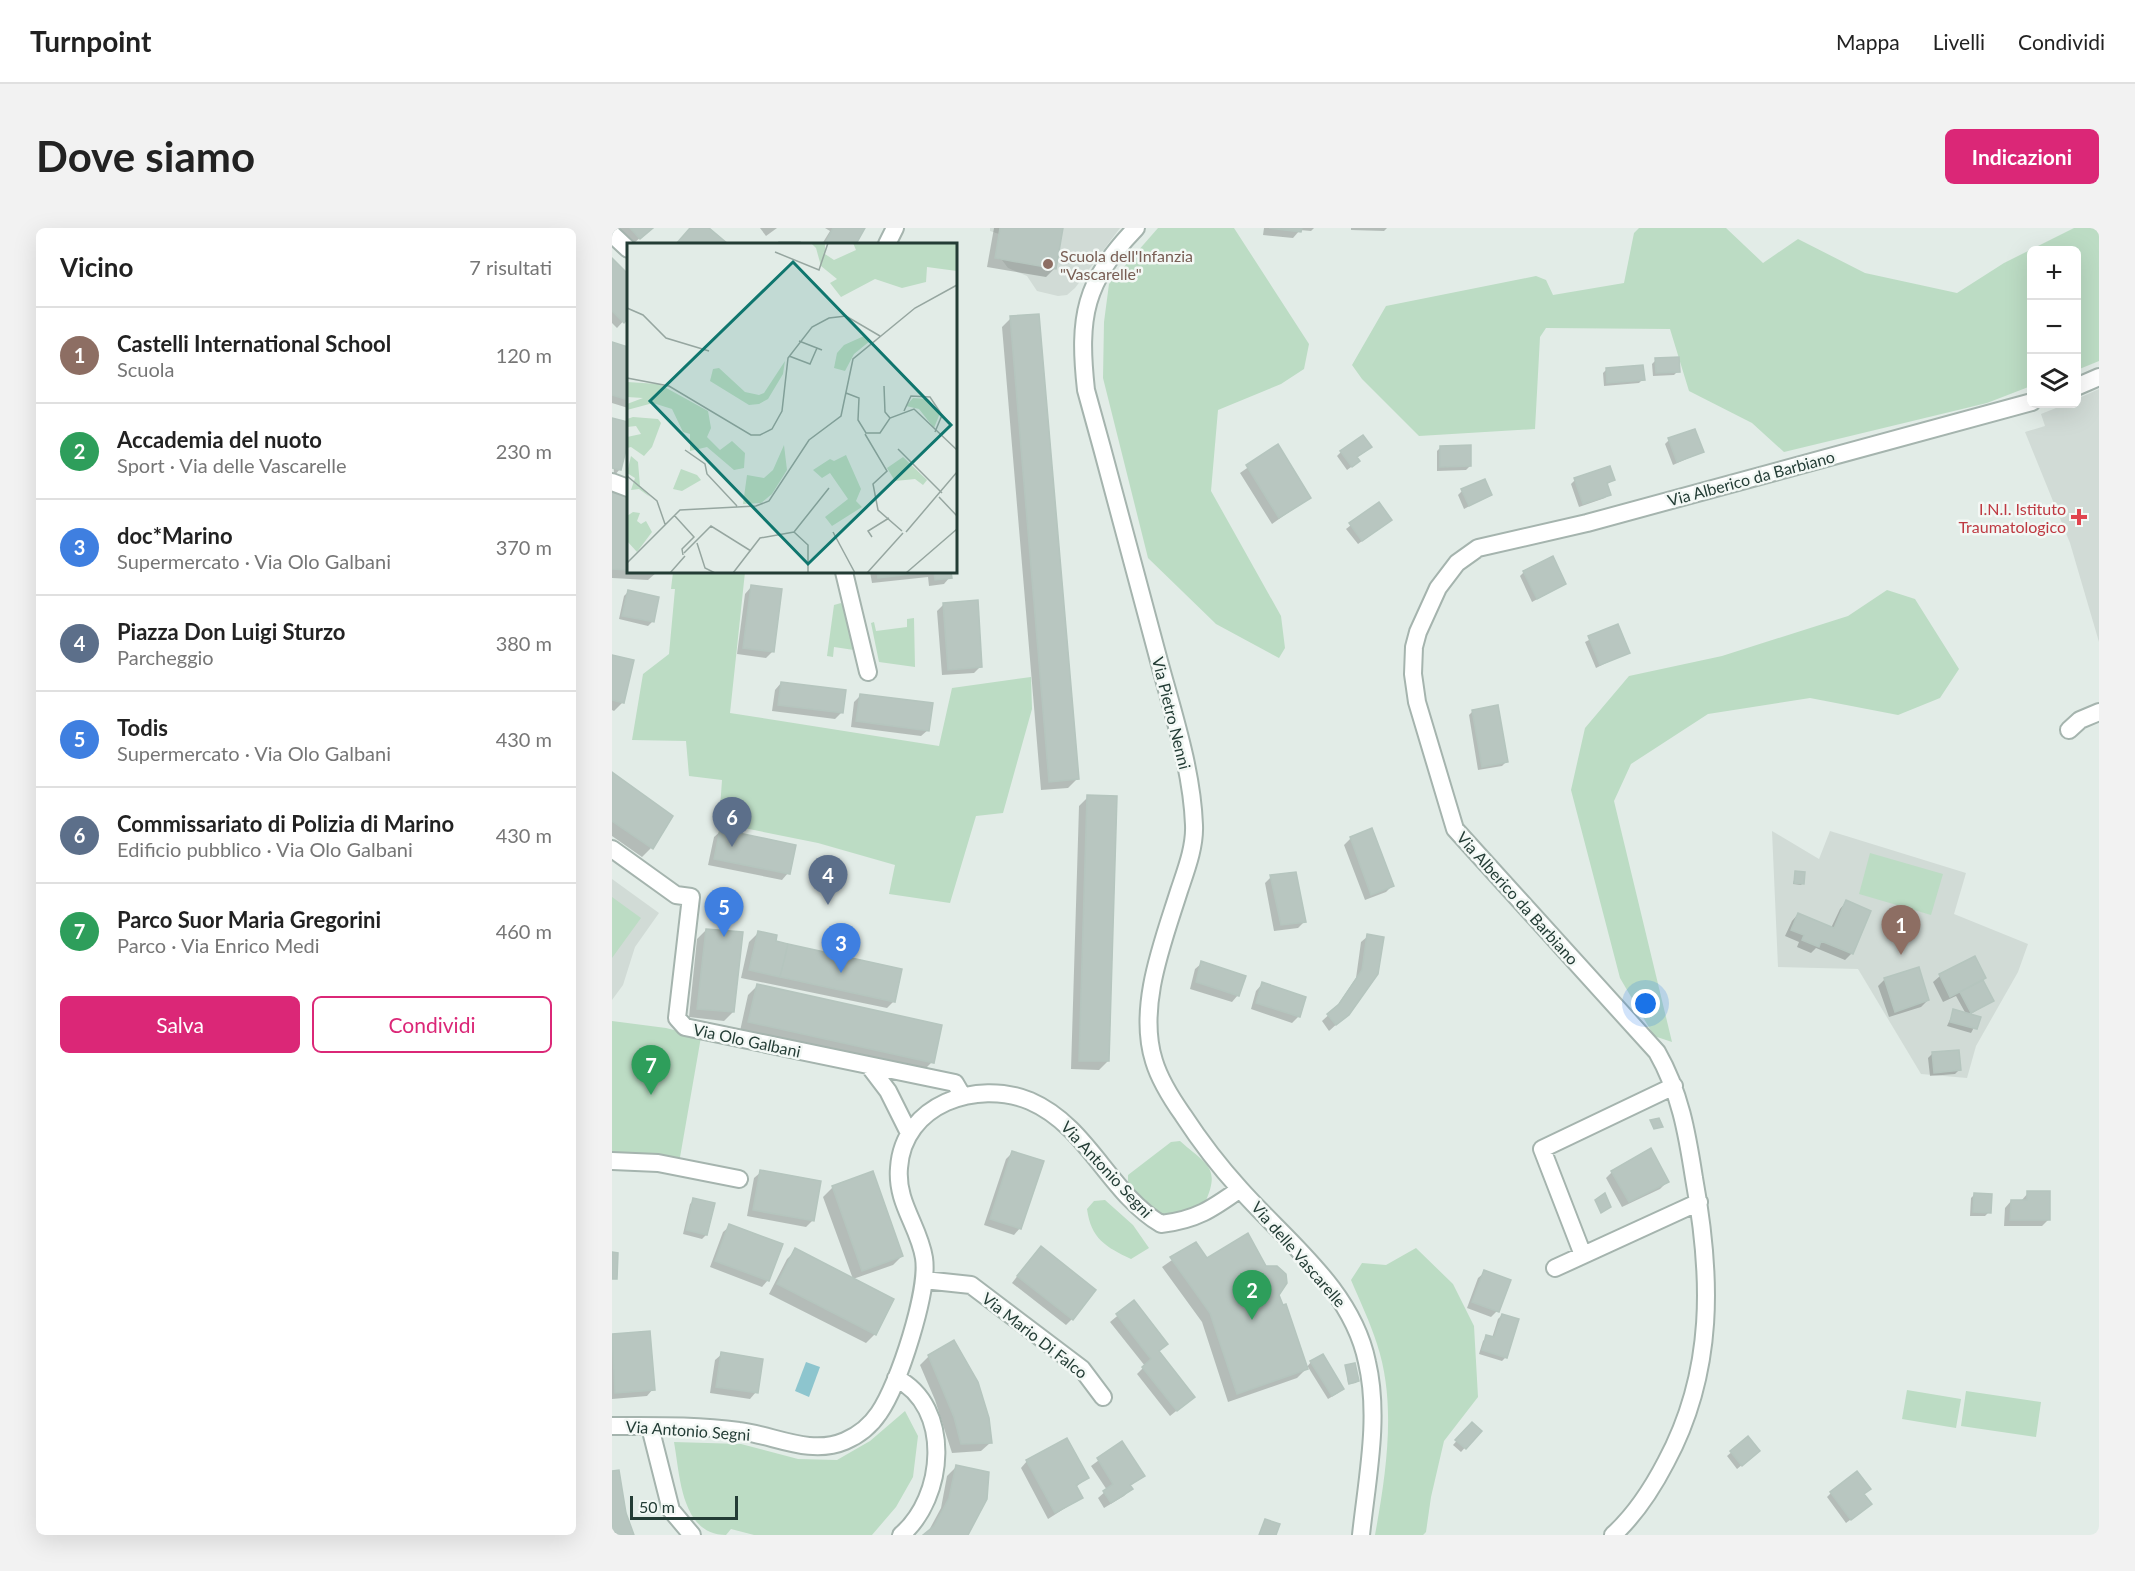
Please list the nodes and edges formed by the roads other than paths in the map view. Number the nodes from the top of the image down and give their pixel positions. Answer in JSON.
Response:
{"nodes":[{"id":1,"x":895,"y":228,"type":"edge"},
{"id":2,"x":1136,"y":228,"type":"edge"},
{"id":3,"x":612,"y":234,"type":"edge"},
{"id":4,"x":887,"y":243,"type":"edge"},
{"id":5,"x":627,"y":248,"type":"edge"},
{"id":6,"x":2099,"y":377,"type":"edge"},
{"id":7,"x":2081,"y":385,"type":"edge"},
{"id":8,"x":2027,"y":403,"type":"edge"},
{"id":9,"x":612,"y":482,"type":"edge"},
{"id":10,"x":627,"y":488,"type":"edge"},
{"id":11,"x":844,"y":573,"type":"edge"},
{"id":12,"x":868,"y":672,"type":"dead end"},
{"id":13,"x":2099,"y":712,"type":"edge"},
{"id":14,"x":2069,"y":730,"type":"dead end"},
{"id":15,"x":612,"y":849,"type":"edge"},
{"id":16,"x":869,"y":1066,"type":"junction"},
{"id":17,"x":903,"y":1073,"type":"junction"},
{"id":18,"x":1674,"y":1086,"type":"junction"},
{"id":19,"x":962,"y":1095,"type":"junction"},
{"id":20,"x":891,"y":1097,"type":"junction"},
{"id":21,"x":909,"y":1133,"type":"junction"},
{"id":22,"x":612,"y":1161,"type":"edge"},
{"id":23,"x":739,"y":1179,"type":"dead end"},
{"id":24,"x":1240,"y":1189,"type":"junction"},
{"id":25,"x":1699,"y":1202,"type":"junction"},
{"id":26,"x":1583,"y":1255,"type":"junction"},
{"id":27,"x":1556,"y":1268,"type":"dead end"},
{"id":28,"x":924,"y":1280,"type":"junction"},
{"id":29,"x":896,"y":1378,"type":"junction"},
{"id":30,"x":1103,"y":1397,"type":"dead end"},
{"id":31,"x":612,"y":1426,"type":"edge"},
{"id":32,"x":650,"y":1427,"type":"junction"},
{"id":33,"x":692,"y":1535,"type":"edge"},
{"id":34,"x":901,"y":1535,"type":"edge"},
{"id":35,"x":1361,"y":1535,"type":"edge"},
{"id":36,"x":1613,"y":1535,"type":"edge"}],
"edges":[{"from":1,"to":4,"type":"street"},
{"from":2,"to":24,"type":"street","name":"Via Pietro Nenni"},
{"from":3,"to":5,"type":"street"},
{"from":6,"to":7,"type":"street"},
{"from":8,"to":18,"type":"street","name":"Via Alberico da Barbiano"},
{"from":9,"to":10,"type":"street"},
{"from":11,"to":12,"type":"street"},
{"from":13,"to":14,"type":"street"},
{"from":15,"to":16,"type":"street","name":"Via Olo Galbani"},
{"from":16,"to":17,"type":"street","name":"Via Olo Galbani"},
{"from":16,"to":20,"type":"street"},
{"from":17,"to":19,"type":"street","name":"Via Olo Galbani"},
{"from":17,"to":20,"type":"street"},
{"from":18,"to":25,"type":"street","name":"Via Alberico da Barbiano"},
{"from":18,"to":26,"type":"street"},
{"from":19,"to":21,"type":"street","name":"Via Antonio Segni"},
{"from":19,"to":24,"type":"street","name":"Via Antonio Segni"},
{"from":20,"to":21,"type":"street"},
{"from":21,"to":28,"type":"street","name":"Via Antonio Segni"},
{"from":22,"to":23,"type":"street"},
{"from":24,"to":35,"type":"street","name":"Via delle Vascarelle"},
{"from":25,"to":26,"type":"street"},
{"from":25,"to":36,"type":"street","name":"Via Alberico da Barbiano"},
{"from":26,"to":27,"type":"street"},
{"from":28,"to":29,"type":"street","name":"Via Antonio Segni"},
{"from":28,"to":30,"type":"street","name":"Via Mario Di Falco"},
{"from":29,"to":32,"type":"street","name":"Via Antonio Segni"},
{"from":29,"to":34,"type":"street"},
{"from":31,"to":32,"type":"street","name":"Via Antonio Segni"},
{"from":32,"to":33,"type":"street"}]}
